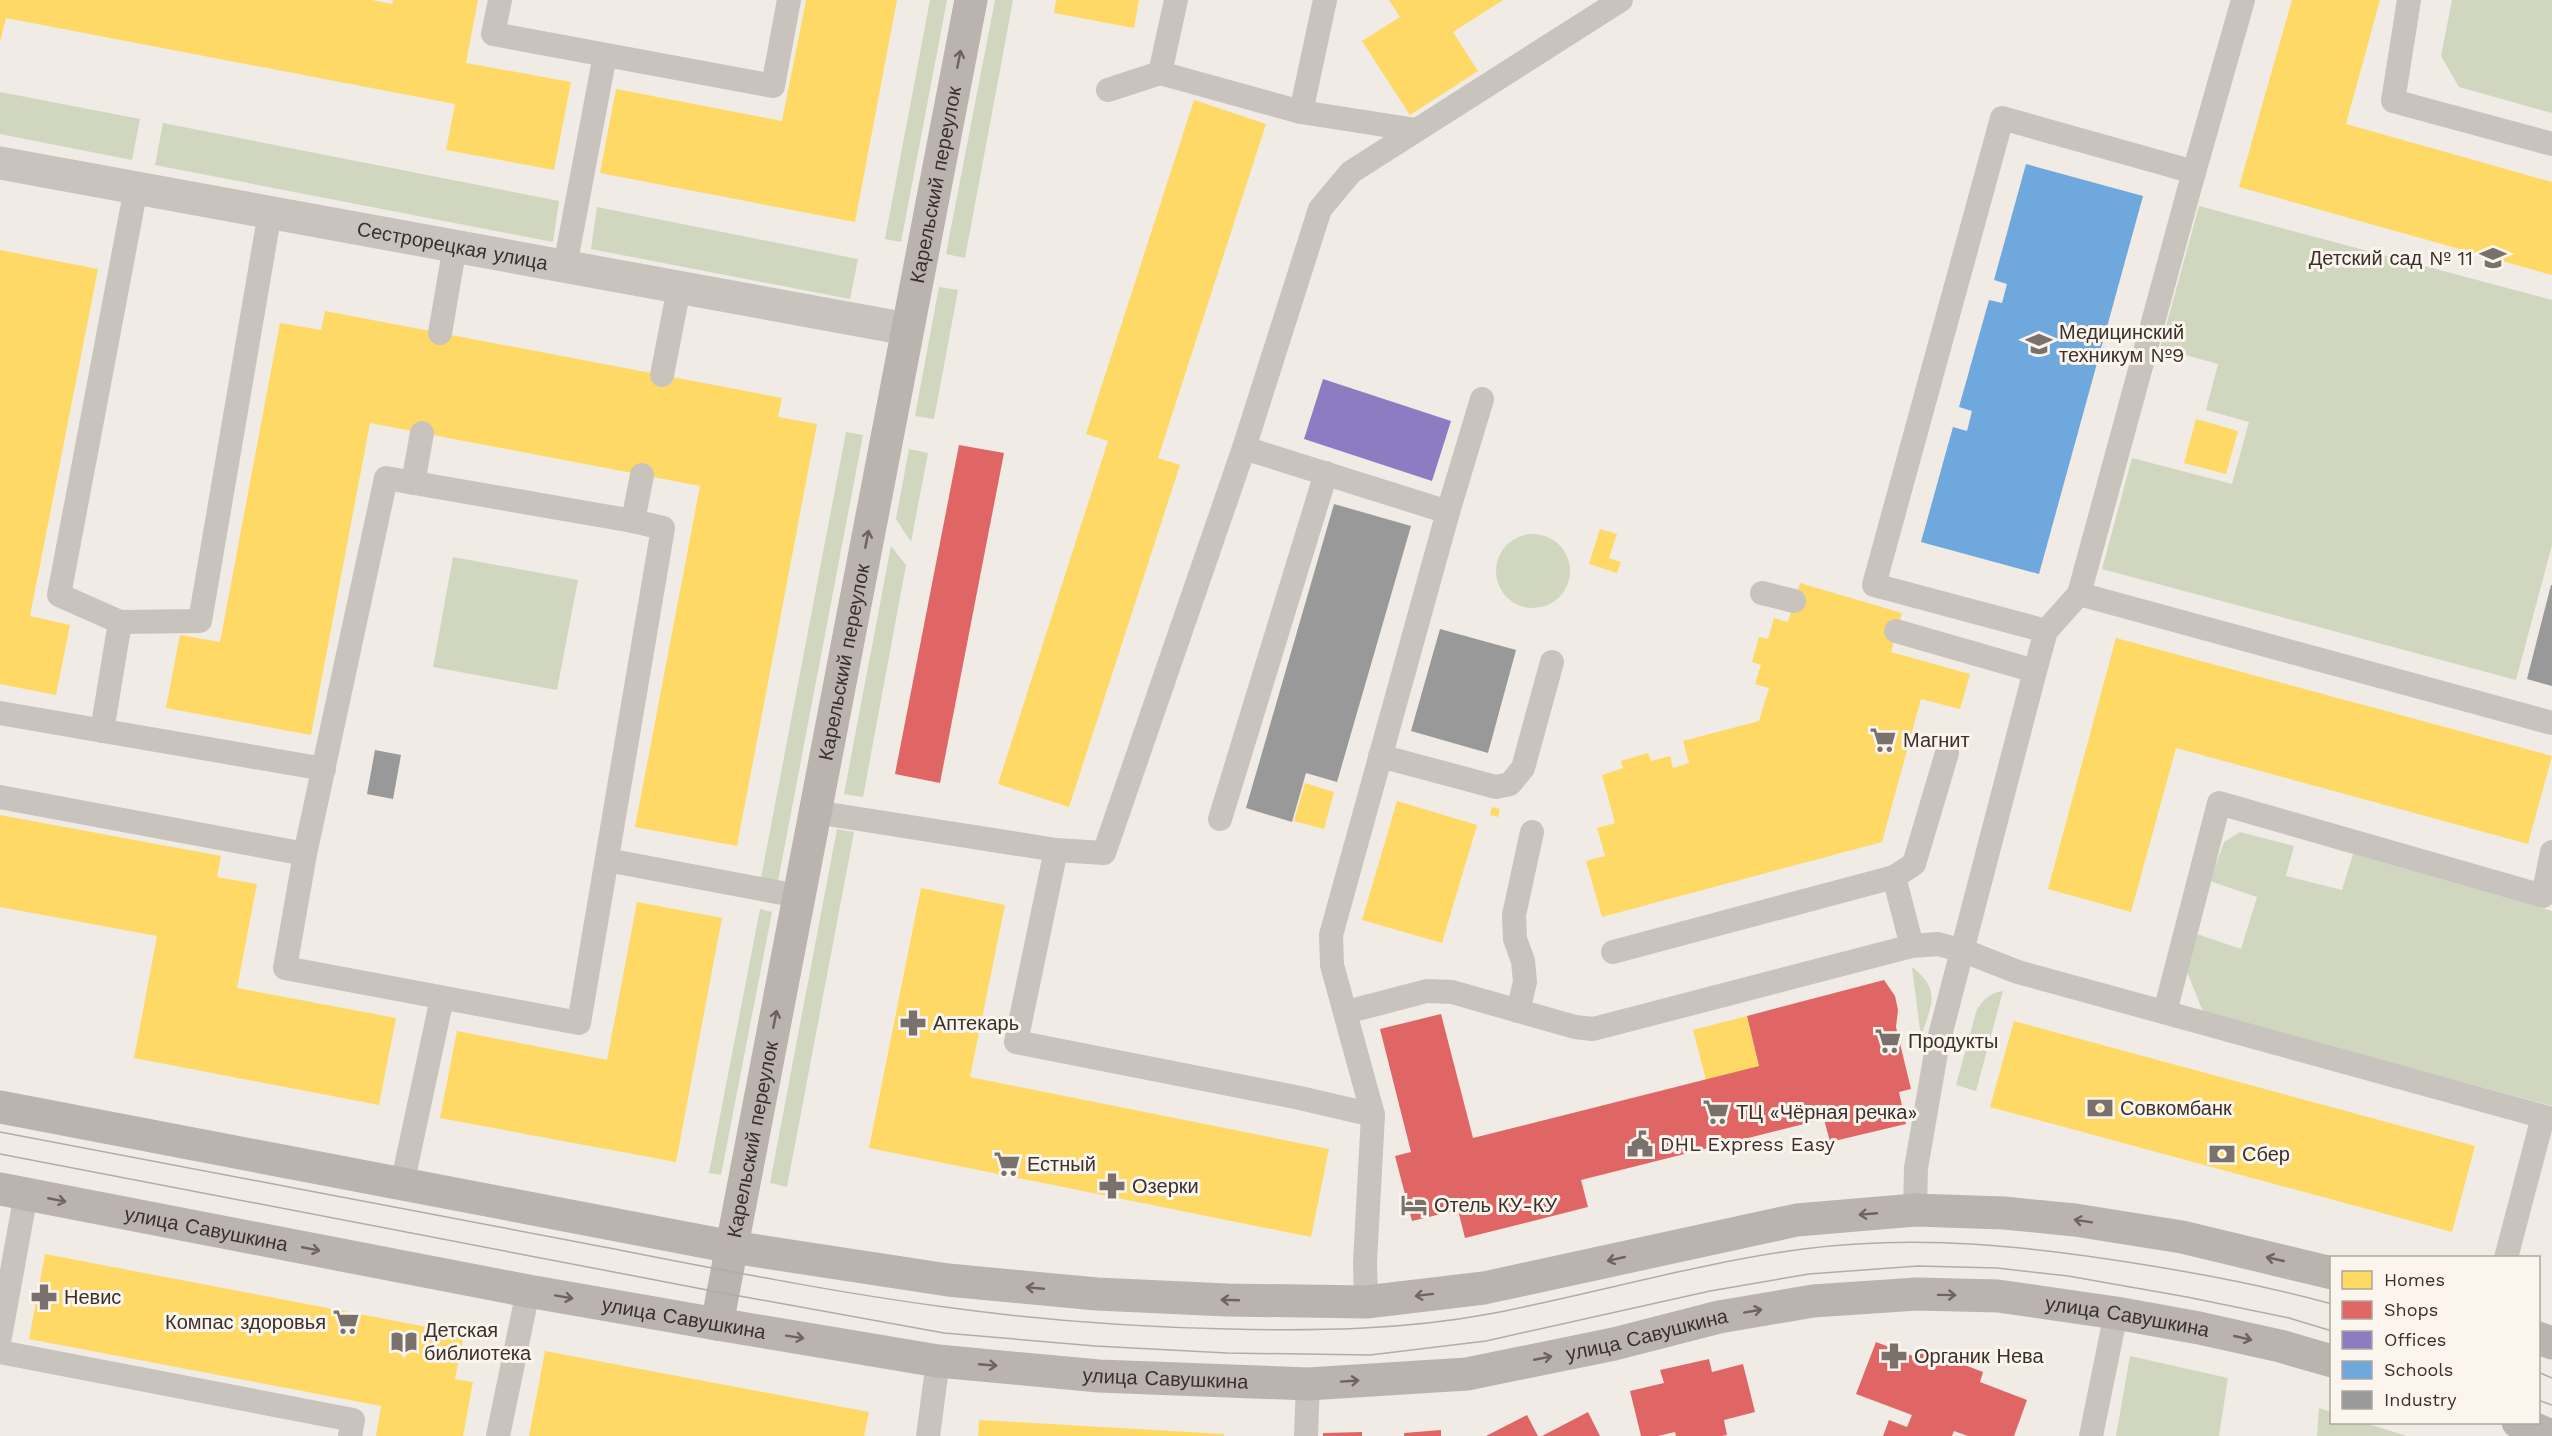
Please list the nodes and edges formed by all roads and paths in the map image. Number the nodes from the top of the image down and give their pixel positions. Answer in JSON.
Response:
{"nodes":[{"id":1,"x":500,"y":0,"type":"edge"},
{"id":2,"x":789,"y":0,"type":"edge"},
{"id":3,"x":971,"y":0,"type":"edge"},
{"id":4,"x":1176,"y":0,"type":"edge"},
{"id":5,"x":1325,"y":0,"type":"edge"},
{"id":6,"x":1621,"y":0,"type":"edge"},
{"id":7,"x":2243,"y":0,"type":"edge"},
{"id":8,"x":2409,"y":0,"type":"edge"},
{"id":9,"x":605,"y":55,"type":"junction"},
{"id":10,"x":1160,"y":73,"type":"junction"},
{"id":11,"x":1108,"y":90,"type":"dead end"},
{"id":12,"x":1301,"y":112,"type":"junction"},
{"id":13,"x":1416,"y":130,"type":"junction"},
{"id":14,"x":2552,"y":144,"type":"edge"},
{"id":15,"x":0,"y":163,"type":"edge"},
{"id":16,"x":2194,"y":172,"type":"junction"},
{"id":17,"x":136,"y":188,"type":"junction"},
{"id":18,"x":270,"y":212,"type":"junction"},
{"id":19,"x":455,"y":246,"type":"junction"},
{"id":20,"x":565,"y":266,"type":"junction"},
{"id":21,"x":679,"y":288,"type":"junction"},
{"id":22,"x":907,"y":328,"type":"junction"},
{"id":23,"x":440,"y":333,"type":"dead end"},
{"id":24,"x":662,"y":375,"type":"dead end"},
{"id":25,"x":1482,"y":399,"type":"dead end"},
{"id":26,"x":422,"y":433,"type":"dead end"},
{"id":27,"x":1244,"y":448,"type":"junction"},
{"id":28,"x":1326,"y":473,"type":"junction"},
{"id":29,"x":642,"y":475,"type":"dead end"},
{"id":30,"x":414,"y":483,"type":"junction"},
{"id":31,"x":1448,"y":512,"type":"junction"},
{"id":32,"x":633,"y":521,"type":"junction"},
{"id":33,"x":1762,"y":593,"type":"dead end"},
{"id":34,"x":2079,"y":594,"type":"junction"},
{"id":35,"x":1794,"y":601,"type":"dead end"},
{"id":36,"x":120,"y":622,"type":"junction"},
{"id":37,"x":1896,"y":631,"type":"dead end"},
{"id":38,"x":2046,"y":631,"type":"junction"},
{"id":39,"x":1552,"y":662,"type":"dead end"},
{"id":40,"x":2035,"y":671,"type":"junction"},
{"id":41,"x":0,"y":713,"type":"edge"},
{"id":42,"x":2552,"y":723,"type":"edge"},
{"id":43,"x":102,"y":731,"type":"junction"},
{"id":44,"x":1947,"y":753,"type":"dead end"},
{"id":45,"x":1380,"y":756,"type":"junction"},
{"id":46,"x":324,"y":769,"type":"junction"},
{"id":47,"x":0,"y":797,"type":"edge"},
{"id":48,"x":815,"y":812,"type":"junction"},
{"id":49,"x":1220,"y":819,"type":"dead end"},
{"id":50,"x":1532,"y":832,"type":"dead end"},
{"id":51,"x":1056,"y":850,"type":"junction"},
{"id":52,"x":2552,"y":852,"type":"edge"},
{"id":53,"x":305,"y":854,"type":"junction"},
{"id":54,"x":607,"y":860,"type":"junction"},
{"id":55,"x":1894,"y":877,"type":"junction"},
{"id":56,"x":798,"y":896,"type":"junction"},
{"id":57,"x":1912,"y":946,"type":"junction"},
{"id":58,"x":1964,"y":951,"type":"junction"},
{"id":59,"x":1613,"y":952,"type":"dead end"},
{"id":60,"x":442,"y":998,"type":"junction"},
{"id":61,"x":1518,"y":1011,"type":"junction"},
{"id":62,"x":1346,"y":1012,"type":"junction"},
{"id":63,"x":2165,"y":1012,"type":"junction"},
{"id":64,"x":0,"y":1107,"type":"edge"},
{"id":65,"x":1373,"y":1115,"type":"junction"},
{"id":66,"x":2547,"y":1118,"type":"edge"},
{"id":67,"x":402,"y":1185,"type":"junction"},
{"id":68,"x":13,"y":1192,"type":"edge"},
{"id":69,"x":1915,"y":1210,"type":"junction"},
{"id":70,"x":732,"y":1247,"type":"junction"},
{"id":71,"x":2506,"y":1256,"type":"edge"},
{"id":72,"x":2330,"y":1273,"type":"edge"},
{"id":73,"x":528,"y":1291,"type":"junction"},
{"id":74,"x":1366,"y":1302,"type":"junction"},
{"id":75,"x":2116,"y":1313,"type":"junction"},
{"id":76,"x":717,"y":1324,"type":"junction"},
{"id":77,"x":0,"y":1337,"type":"edge"},
{"id":78,"x":0,"y":1352,"type":"edge"},
{"id":79,"x":938,"y":1361,"type":"junction"},
{"id":80,"x":2330,"y":1361,"type":"edge"},
{"id":81,"x":1308,"y":1384,"type":"junction"},
{"id":82,"x":2523,"y":1424,"type":"edge"},
{"id":83,"x":350,"y":1436,"type":"edge"},
{"id":84,"x":498,"y":1436,"type":"edge"},
{"id":85,"x":928,"y":1436,"type":"edge"},
{"id":86,"x":1306,"y":1436,"type":"edge"},
{"id":87,"x":2091,"y":1436,"type":"edge"},
{"id":88,"x":2552,"y":1436,"type":"edge"}],
"edges":[{"from":1,"to":9,"type":"lane"},
{"from":2,"to":9,"type":"lane"},
{"from":22,"to":3,"type":"main road","name":"Карельский переулок","one_way":true},
{"from":4,"to":10,"type":"lane"},
{"from":5,"to":12,"type":"lane"},
{"from":6,"to":13,"type":"lane"},
{"from":7,"to":16,"type":"lane"},
{"from":8,"to":14,"type":"lane"},
{"from":9,"to":20,"type":"lane"},
{"from":10,"to":11,"type":"lane"},
{"from":10,"to":12,"type":"lane"},
{"from":12,"to":13,"type":"lane"},
{"from":13,"to":27,"type":"lane"},
{"from":15,"to":17,"type":"street","name":"Сестрорецкая улица"},
{"from":16,"to":34,"type":"lane"},
{"from":16,"to":38,"type":"lane"},
{"from":17,"to":18,"type":"street","name":"Сестрорецкая улица"},
{"from":17,"to":36,"type":"lane"},
{"from":18,"to":19,"type":"street","name":"Сестрорецкая улица"},
{"from":18,"to":36,"type":"lane"},
{"from":19,"to":20,"type":"street","name":"Сестрорецкая улица"},
{"from":19,"to":23,"type":"lane"},
{"from":20,"to":21,"type":"street","name":"Сестрорецкая улица"},
{"from":21,"to":22,"type":"street","name":"Сестрорецкая улица"},
{"from":21,"to":24,"type":"lane"},
{"from":48,"to":22,"type":"main road","name":"Карельский переулок","one_way":true},
{"from":25,"to":31,"type":"lane"},
{"from":26,"to":30,"type":"lane"},
{"from":27,"to":28,"type":"lane"},
{"from":27,"to":51,"type":"lane"},
{"from":28,"to":31,"type":"lane"},
{"from":28,"to":49,"type":"lane"},
{"from":29,"to":32,"type":"lane"},
{"from":30,"to":32,"type":"lane"},
{"from":30,"to":46,"type":"lane"},
{"from":31,"to":45,"type":"lane"},
{"from":32,"to":54,"type":"lane"},
{"from":33,"to":35,"type":"lane"},
{"from":34,"to":38,"type":"lane"},
{"from":34,"to":42,"type":"lane"},
{"from":36,"to":43,"type":"lane"},
{"from":37,"to":40,"type":"lane"},
{"from":38,"to":40,"type":"lane"},
{"from":39,"to":45,"type":"lane"},
{"from":40,"to":58,"type":"lane"},
{"from":41,"to":43,"type":"lane"},
{"from":43,"to":46,"type":"lane"},
{"from":44,"to":55,"type":"lane"},
{"from":45,"to":62,"type":"lane"},
{"from":46,"to":53,"type":"lane"},
{"from":47,"to":53,"type":"lane"},
{"from":48,"to":51,"type":"lane"},
{"from":48,"to":56,"type":"main road","name":"Карельский переулок"},
{"from":50,"to":61,"type":"lane"},
{"from":51,"to":65,"type":"lane"},
{"from":52,"to":63,"type":"lane"},
{"from":53,"to":60,"type":"lane"},
{"from":54,"to":56,"type":"lane"},
{"from":54,"to":60,"type":"lane"},
{"from":55,"to":57,"type":"lane"},
{"from":55,"to":59,"type":"lane"},
{"from":70,"to":56,"type":"main road","name":"Карельский переулок","one_way":true},
{"from":57,"to":58,"type":"lane"},
{"from":57,"to":61,"type":"lane"},
{"from":58,"to":63,"type":"lane"},
{"from":58,"to":69,"type":"lane"},
{"from":60,"to":67,"type":"lane"},
{"from":61,"to":62,"type":"lane"},
{"from":62,"to":65,"type":"lane"},
{"from":63,"to":66,"type":"lane"},
{"from":64,"to":67,"type":"main road"},
{"from":65,"to":74,"type":"lane"},
{"from":66,"to":71,"type":"lane"},
{"from":67,"to":70,"type":"main road"},
{"from":68,"to":73,"type":"main road","name":"улица Савушкина","one_way":true},
{"from":68,"to":77,"type":"lane"},
{"from":72,"to":69,"type":"main road","one_way":true},
{"from":69,"to":74,"type":"main road","one_way":true},
{"from":74,"to":70,"type":"main road","one_way":true},
{"from":70,"to":76,"type":"main road","name":"Карельский переулок"},
{"from":73,"to":76,"type":"main road","name":"улица Савушкина","one_way":true},
{"from":73,"to":84,"type":"lane"},
{"from":75,"to":80,"type":"main road","name":"улица Савушкина","one_way":true},
{"from":81,"to":75,"type":"main road","name":"улица Савушкина","one_way":true},
{"from":75,"to":87,"type":"lane"},
{"from":76,"to":79,"type":"main road","name":"улица Савушкина","one_way":true},
{"from":78,"to":83,"type":"lane"},
{"from":79,"to":81,"type":"main road","name":"улица Савушкина","one_way":true},
{"from":79,"to":85,"type":"lane"},
{"from":81,"to":86,"type":"lane"},
{"from":82,"to":88,"type":"main road"}]}
